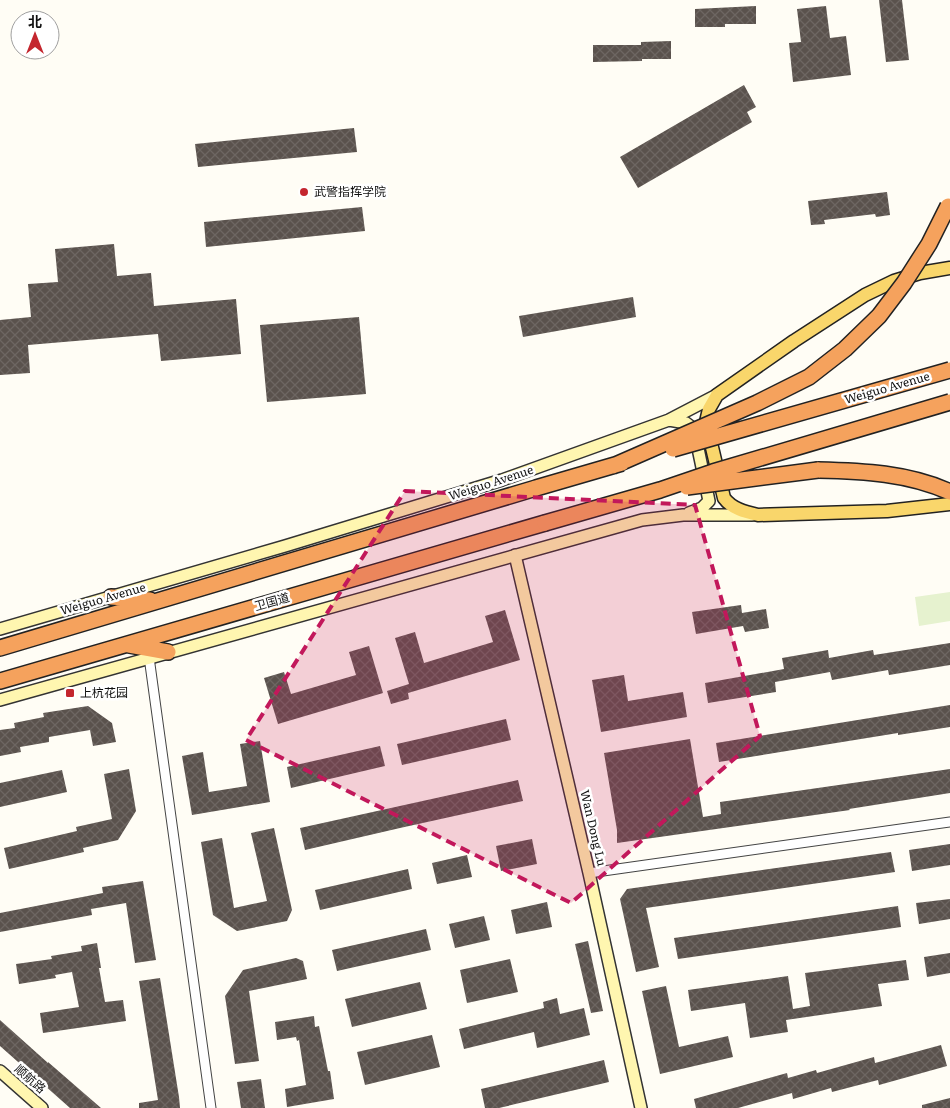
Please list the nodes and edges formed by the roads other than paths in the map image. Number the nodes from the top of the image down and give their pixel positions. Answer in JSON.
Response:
{"nodes":[{"id":1,"x":950,"y":203,"type":"edge"},
{"id":2,"x":950,"y":268,"type":"edge"},
{"id":3,"x":950,"y":370,"type":"edge"},
{"id":4,"x":717,"y":395,"type":"junction"},
{"id":5,"x":950,"y":402,"type":"edge"},
{"id":6,"x":669,"y":420,"type":"junction"},
{"id":7,"x":613,"y":466,"type":"junction"},
{"id":8,"x":660,"y":490,"type":"junction"},
{"id":9,"x":950,"y":492,"type":"edge"},
{"id":10,"x":950,"y":504,"type":"edge"},
{"id":11,"x":683,"y":515,"type":"junction"},
{"id":12,"x":758,"y":515,"type":"junction"},
{"id":13,"x":515,"y":555,"type":"junction"},
{"id":14,"x":112,"y":597,"type":"junction"},
{"id":15,"x":156,"y":601,"type":"junction"},
{"id":16,"x":87,"y":623,"type":"junction"},
{"id":17,"x":0,"y":629,"type":"edge"},
{"id":18,"x":125,"y":644,"type":"junction"},
{"id":19,"x":0,"y":648,"type":"edge"},
{"id":20,"x":168,"y":652,"type":"junction"},
{"id":21,"x":149,"y":657,"type":"junction"},
{"id":22,"x":0,"y":681,"type":"edge"},
{"id":23,"x":0,"y":700,"type":"edge"},
{"id":24,"x":950,"y":822,"type":"edge"},
{"id":25,"x":589,"y":873,"type":"junction"},
{"id":26,"x":0,"y":1071,"type":"edge"},
{"id":27,"x":42,"y":1108,"type":"edge"},
{"id":28,"x":211,"y":1108,"type":"edge"},
{"id":29,"x":641,"y":1108,"type":"edge"}],
"edges":[{"from":1,"to":7,"type":"highway","bridge":true},
{"from":2,"to":4,"type":"main road","name":"Weiguo Avenue"},
{"from":3,"to":7,"type":"highway","name":"Weiguo Avenue","bridge":true},
{"from":4,"to":6,"type":"main road","name":"Weiguo Avenue"},
{"from":4,"to":12,"type":"main road"},
{"from":5,"to":8,"type":"highway","bridge":true},
{"from":6,"to":11,"type":"main road"},
{"from":6,"to":14,"type":"main road","name":"Weiguo Avenue"},
{"from":7,"to":15,"type":"highway","name":"Weiguo Avenue","bridge":true},
{"from":8,"to":9,"type":"highway","bridge":true},
{"from":8,"to":18,"type":"highway","name":"卫国道","bridge":true},
{"from":10,"to":12,"type":"main road"},
{"from":11,"to":12,"type":"main road"},
{"from":11,"to":13,"type":"main road"},
{"from":13,"to":20,"type":"main road"},
{"from":13,"to":25,"type":"main road","name":"Wan Dong Lu"},
{"from":14,"to":15,"type":"highway"},
{"from":14,"to":16,"type":"main road"},
{"from":14,"to":17,"type":"main road","name":"Weiguo Avenue"},
{"from":15,"to":16,"type":"highway"},
{"from":16,"to":19,"type":"highway"},
{"from":18,"to":20,"type":"highway"},
{"from":18,"to":22,"type":"highway","name":"卫国道"},
{"from":20,"to":21,"type":"main road"},
{"from":21,"to":23,"type":"main road"},
{"from":21,"to":28,"type":"street"},
{"from":24,"to":25,"type":"street"},
{"from":25,"to":29,"type":"main road","name":"Wan Dong Lu"},
{"from":26,"to":27,"type":"main road","name":"顺航路"}]}
